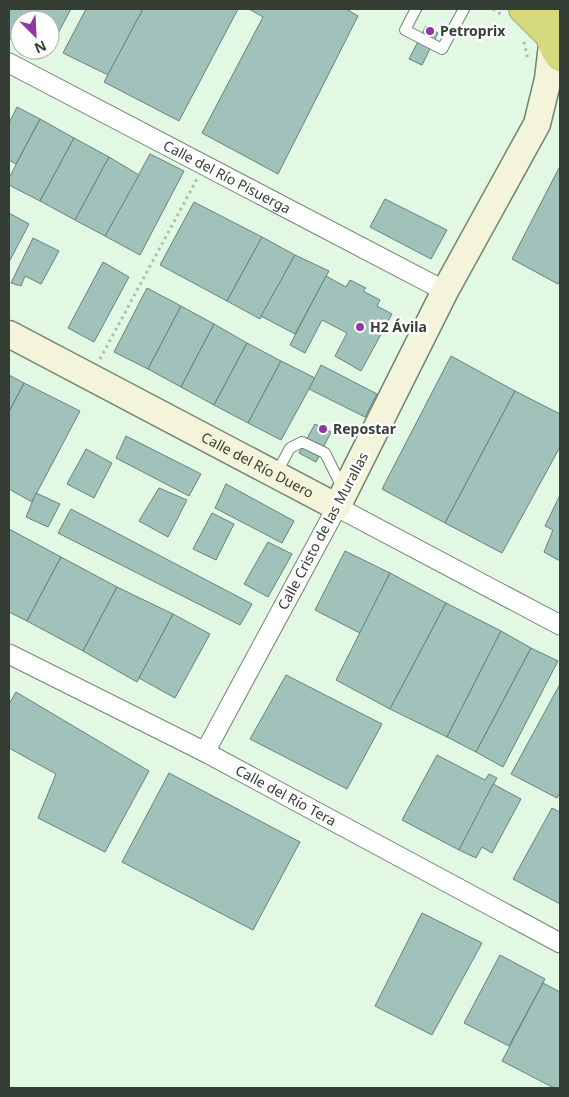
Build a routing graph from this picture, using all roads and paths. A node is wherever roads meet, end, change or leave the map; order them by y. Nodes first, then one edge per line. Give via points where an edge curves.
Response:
1 (416, 9) edge
2 (464, 9) edge
3 (522, 9) edge
4 (555, 9) edge
5 (554, 46) edge
6 (9, 63) edge
7 (560, 100) edge
8 (537, 124) junction
9 (204, 166) junction
10 (445, 291) junction
11 (9, 334) edge
12 (90, 377) junction
13 (276, 474) junction
14 (341, 500) junction
15 (560, 625) edge
16 (9, 654) edge
17 (205, 752) junction
18 (560, 943) edge

1 - 2 lane via 405,30 442,50
3 - 5 highway
4 - 5 highway via 550,23
5 - 8 street, Calle Cristo de las Murallas
6 - 9 street, Calle del Río Pisuerga
7 - 8 street, Calle Cristo de las Murallas
8 - 10 street, Calle Cristo de las Murallas
9 - 10 street, Calle del Río Pisuerga
9 - 12 path
10 - 14 street, Calle Cristo de las Murallas
11 - 12 street, Calle del Río Duero
12 - 13 street, Calle del Río Duero
13 - 14 street, Calle del Río Duero
13 - 14 lane via 290,448 302,442 325,453
14 - 15 street, Calle del Río Duero
14 - 17 street, Calle Cristo de las Murallas
16 - 17 street, Calle del Río Tera
17 - 18 street, Calle del Río Tera

